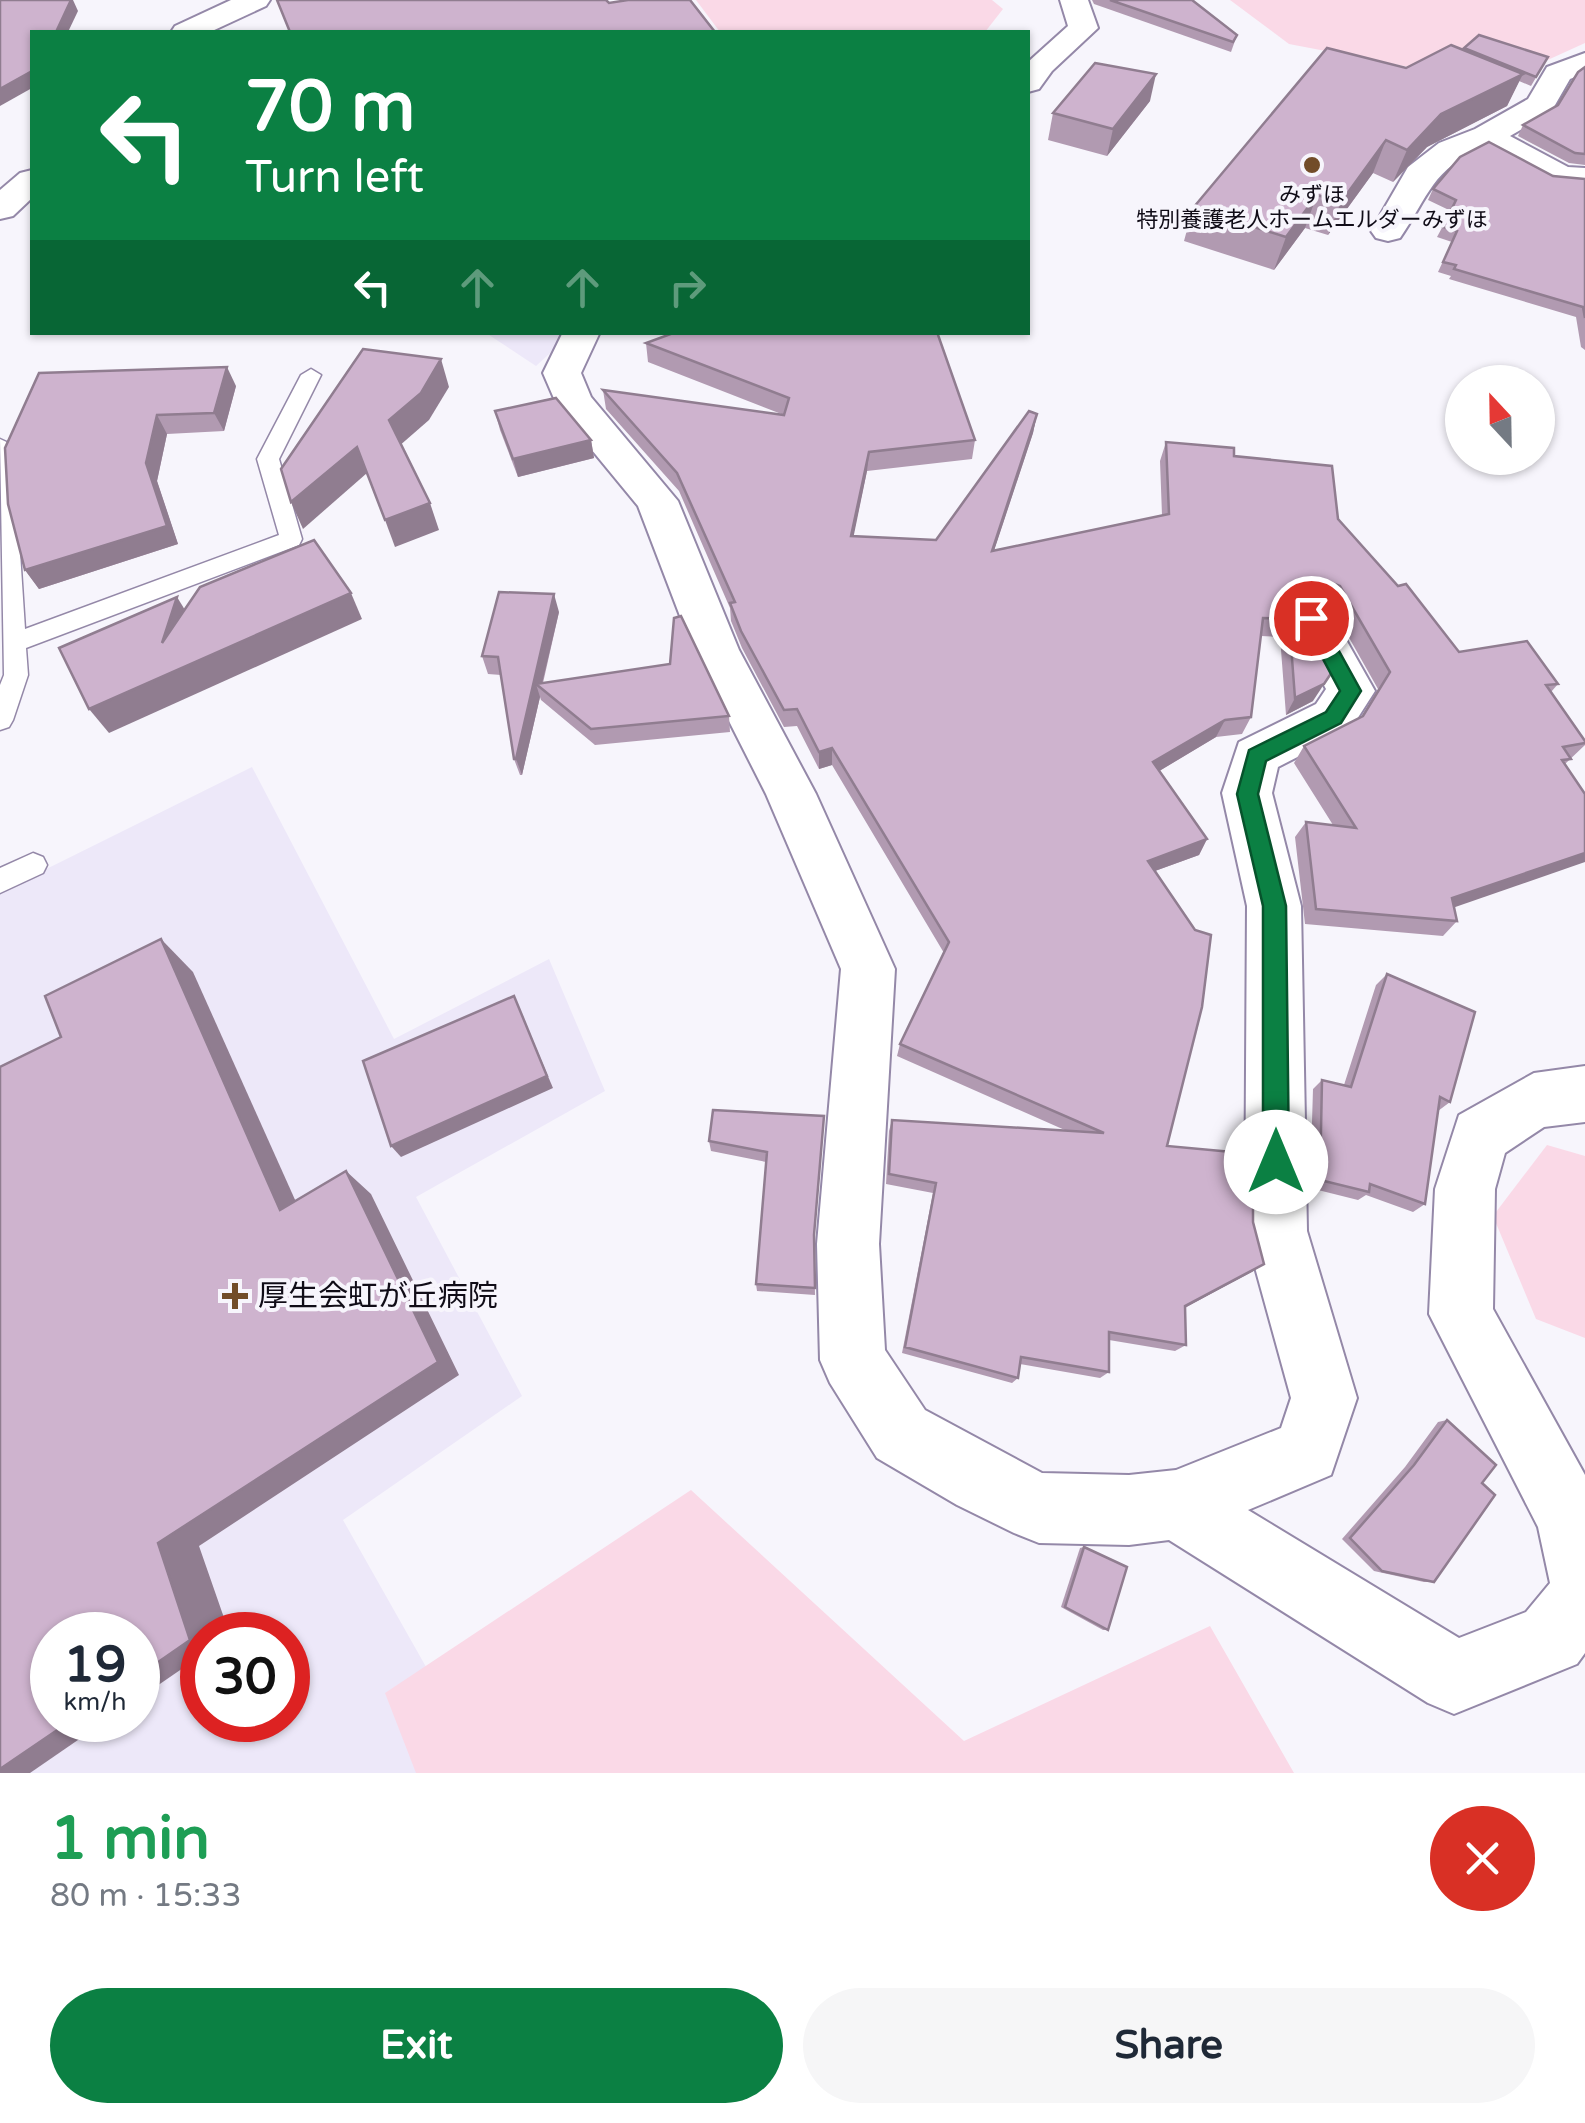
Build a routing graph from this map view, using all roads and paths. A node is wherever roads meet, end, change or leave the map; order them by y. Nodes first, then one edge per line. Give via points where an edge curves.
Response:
1 (198, 0) edge
2 (255, 0) edge
3 (1074, 0) edge
4 (183, 30) edge
5 (187, 30) edge
6 (1585, 62) edge
7 (1030, 80) edge
8 (1507, 91) edge
9 (1540, 105) junction
10 (1486, 136) junction
11 (1585, 178) edge
12 (30, 182) edge
13 (0, 208) edge
14 (1388, 231) dead end
15 (581, 335) edge
16 (311, 375) dead end
17 (2, 445) edge
18 (1311, 618) dead end
19 (14, 643) junction
20 (0, 720) edge
21 (33, 866) dead end
22 (0, 881) edge
23 (1585, 1094) edge
24 (1176, 1506) junction
25 (1585, 1582) edge
26 (1585, 1596) edge

1 - 4 street
2 - 5 street
3 - 7 street via 1083,28
6 - 9 street via 1558,74
8 - 9 street
9 - 10 street
10 - 11 street via 1560,176
10 - 14 street via 1450,150 1420,174
12 - 13 street
15 - 24 street via 562,373 572,401 657,501 716,650 792,794 868,969 848,1244 853,1360 901,1434 1039,1508
16 - 19 lane via 268,460 291,539
17 - 19 lane
18 - 24 street via 1351,691 1334,718 1256,756 1248,794 1274,906 1276,1231 1324,1398 1307,1452
19 - 20 lane via 16,675
21 - 22 lane
23 - 25 street via 1534,1101 1480,1135 1465,1189 1462,1314 1571,1519
24 - 26 street via 1454,1678 1551,1638

